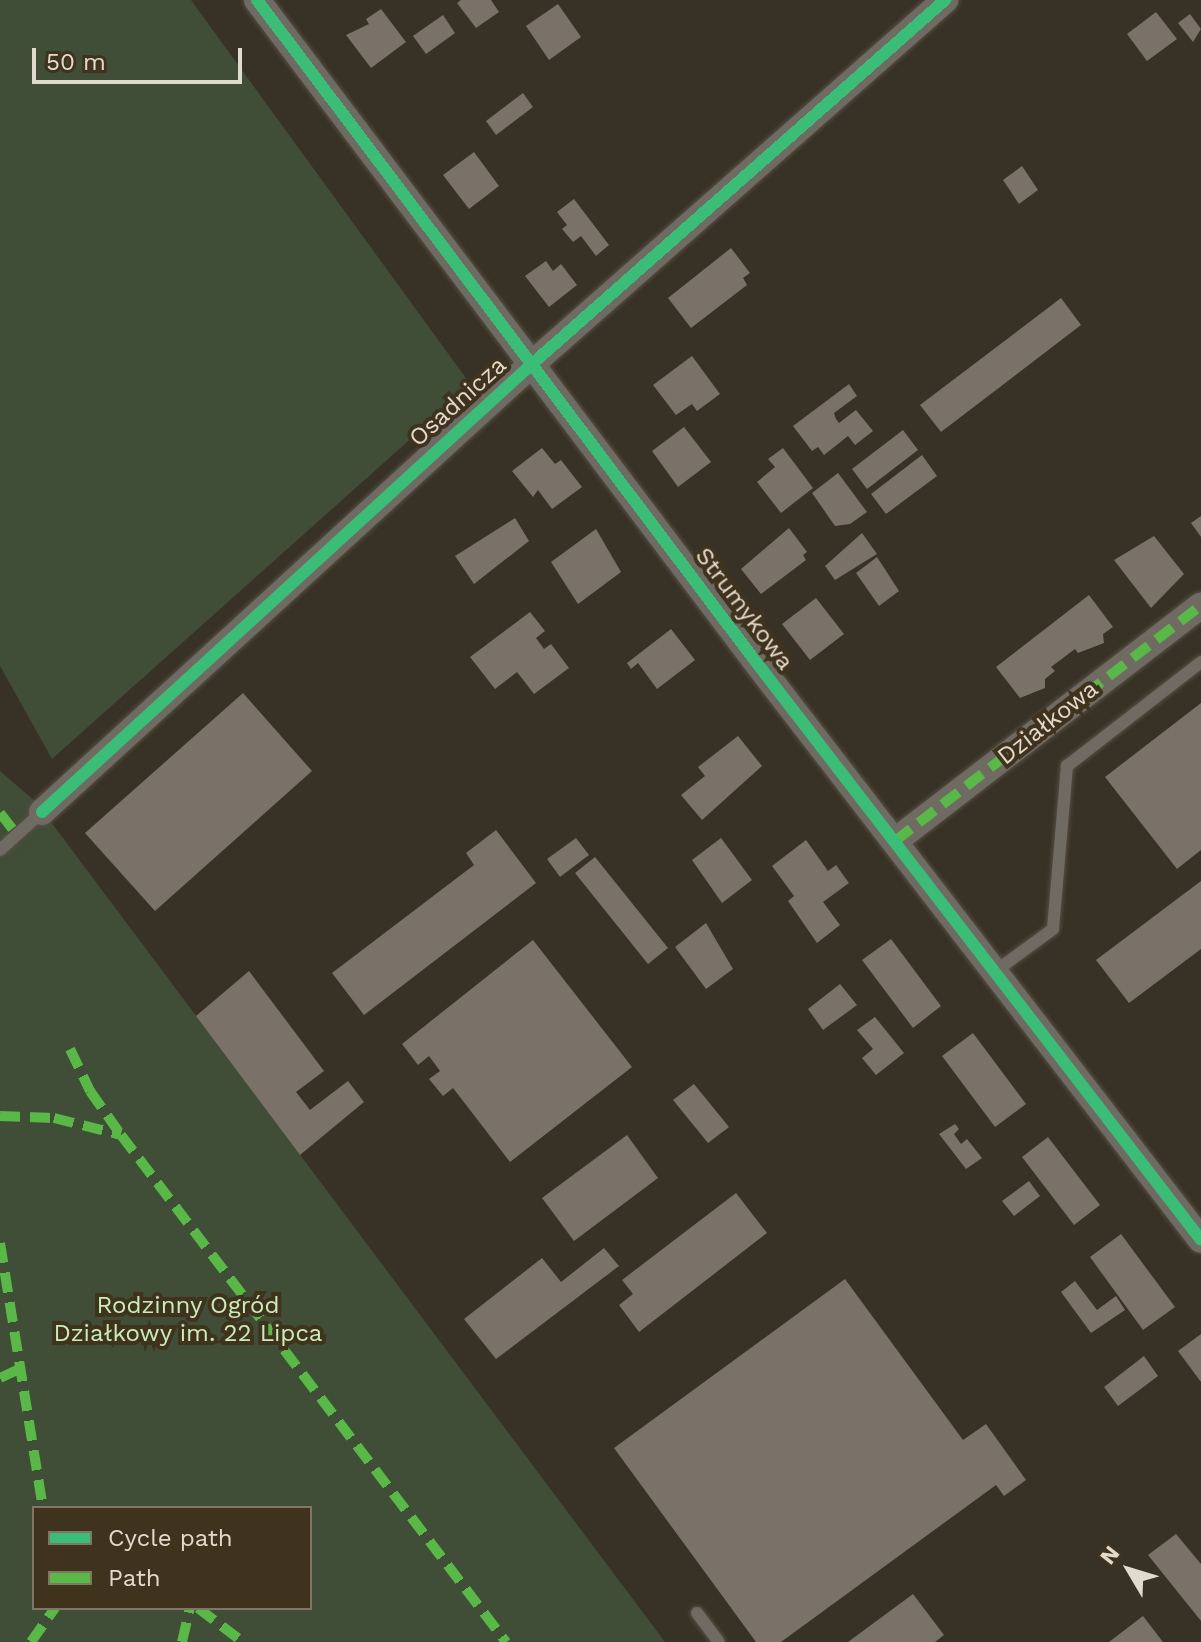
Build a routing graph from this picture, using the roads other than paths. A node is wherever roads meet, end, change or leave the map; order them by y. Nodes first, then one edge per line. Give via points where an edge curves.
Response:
1 (257, 0) edge
2 (945, 0) edge
3 (532, 364) junction
4 (1201, 605) edge
5 (1201, 662) edge
6 (42, 812) joint
7 (895, 841) junction
8 (0, 850) edge
9 (997, 970) junction
10 (1201, 1240) edge
11 (697, 1613) dead end
12 (719, 1642) edge

1 - 3 street, Strumykowa
2 - 3 street, Osadnicza
3 - 6 street, Osadnicza
3 - 7 street, Strumykowa
4 - 7 street, Działkowa
5 - 9 lane via 1067,766 1053,929
6 - 8 lane, Osadnicza
7 - 9 street, Strumykowa
9 - 10 street, Strumykowa
11 - 12 lane

